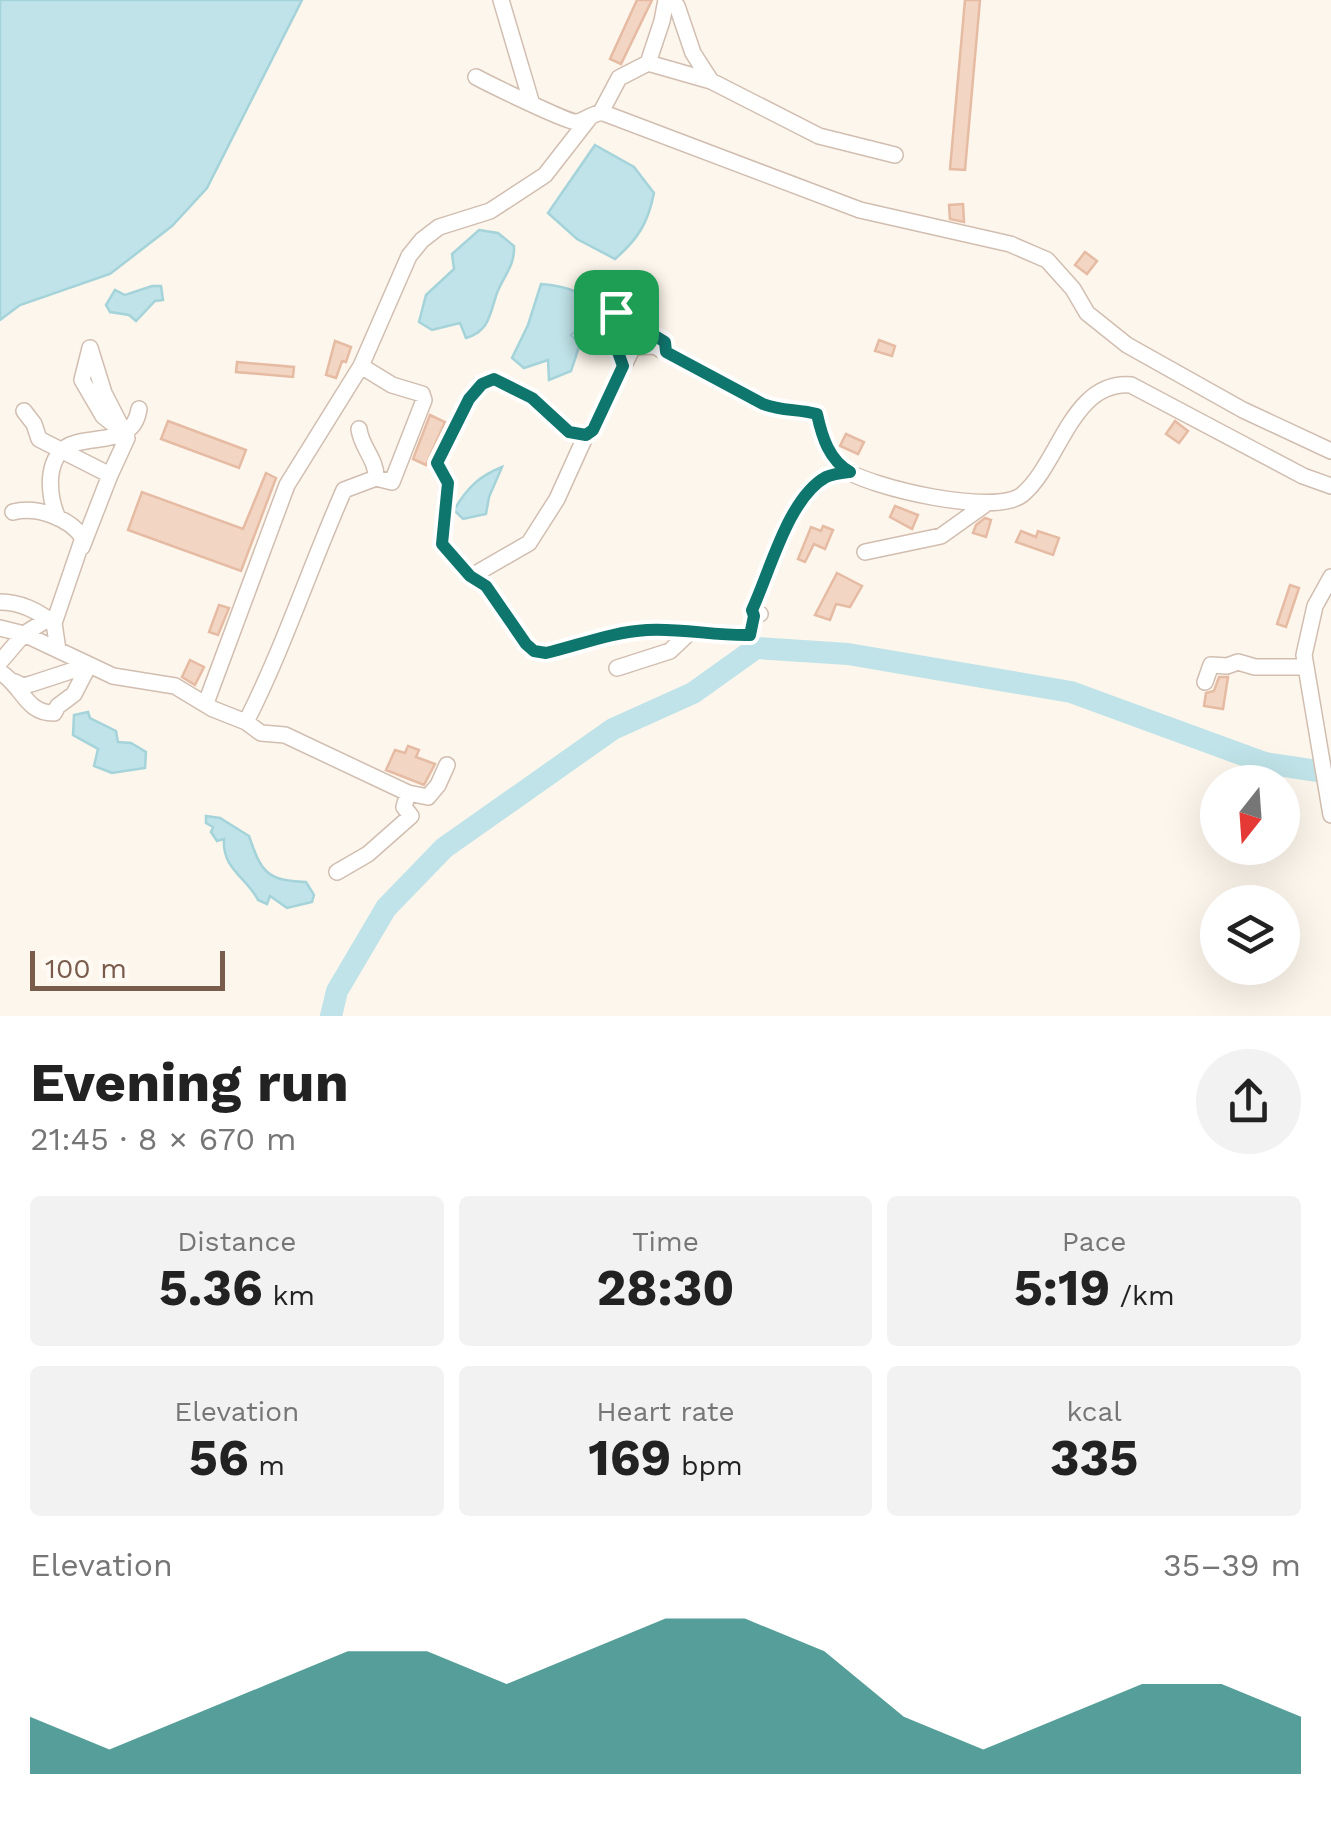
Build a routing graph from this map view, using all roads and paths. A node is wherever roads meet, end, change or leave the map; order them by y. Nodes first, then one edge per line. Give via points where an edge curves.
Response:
1 (501, 0) edge
2 (668, 0) edge
3 (648, 63) junction
4 (476, 78) dead end
5 (712, 80) junction
6 (531, 102) junction
7 (596, 114) junction
8 (895, 155) dead end
9 (615, 321) junction
10 (633, 347) junction
11 (666, 352) junction
12 (361, 366) junction
13 (623, 366) junction
14 (139, 408) dead end
15 (24, 411) dead end
16 (359, 429) dead end
17 (122, 432) junction
18 (586, 435) junction
19 (62, 451) junction
20 (1331, 451) edge
21 (850, 472) junction
22 (110, 475) junction
23 (376, 478) junction
24 (1331, 486) edge
25 (986, 504) junction
26 (14, 512) dead end
27 (58, 518) junction
28 (82, 547) junction
29 (864, 552) dead end
30 (457, 560) junction
31 (485, 567) junction
32 (470, 576) junction
33 (1331, 577) edge
34 (0, 602) edge
35 (51, 621) junction
36 (0, 628) edge
37 (692, 631) junction
38 (24, 634) junction
39 (606, 637) junction
40 (58, 650) junction
41 (0, 662) edge
42 (89, 665) junction
43 (1306, 667) junction
44 (0, 672) edge
45 (15, 682) junction
46 (1205, 682) dead end
47 (206, 703) junction
48 (246, 722) junction
49 (447, 764) dead end
50 (408, 794) junction
51 (1330, 814) edge
52 (337, 872) dead end

1 - 6 street
2 - 3 street
2 - 5 street
3 - 5 street
3 - 7 street via 619,78
4 - 6 street
5 - 8 street via 820,136
6 - 7 street via 577,123
7 - 12 street via 545,175 501,205 422,240
7 - 20 street via 860,210 1032,252 1048,260 1086,313 1127,345
9 - 10 street
9 - 11 street via 616,312 665,342
9 - 13 street
10 - 11 street
10 - 13 street
11 - 21 street via 763,404 817,414 822,438
12 - 23 street via 424,400 392,482
12 - 47 street via 286,485
13 - 18 street
14 - 17 street
15 - 19 street via 39,438
16 - 23 street
17 - 17 street via 103,416 82,380 90,348
17 - 19 street
17 - 22 street via 128,438
18 - 30 street via 569,432 507,384 482,384 437,463 448,483 442,544
18 - 31 street via 539,531
19 - 22 street
19 - 27 street via 49,477
21 - 25 street via 904,490
21 - 37 street via 828,476 791,518 752,610 757,615 750,635
22 - 28 street
23 - 48 street via 344,490
24 - 25 street via 1132,385 1113,384 1099,390 1075,419 1026,492 1012,502
25 - 29 street via 940,536
26 - 27 street
27 - 28 street via 77,529
28 - 35 street
30 - 31 street
30 - 32 street
31 - 32 street
32 - 39 street via 486,586 534,651
33 - 43 street via 1309,623
34 - 35 street
35 - 38 street
35 - 40 street
36 - 38 street
37 - 39 street
37 - 39 street via 670,651 615,662
38 - 40 street
38 - 41 street
40 - 42 street
42 - 45 street via 23,686
42 - 45 street via 54,713 34,710
42 - 47 street via 176,686
43 - 46 street via 1211,665
43 - 51 street
44 - 45 street
47 - 48 street
48 - 50 street
49 - 50 street via 428,797
50 - 52 street via 404,807 410,816

